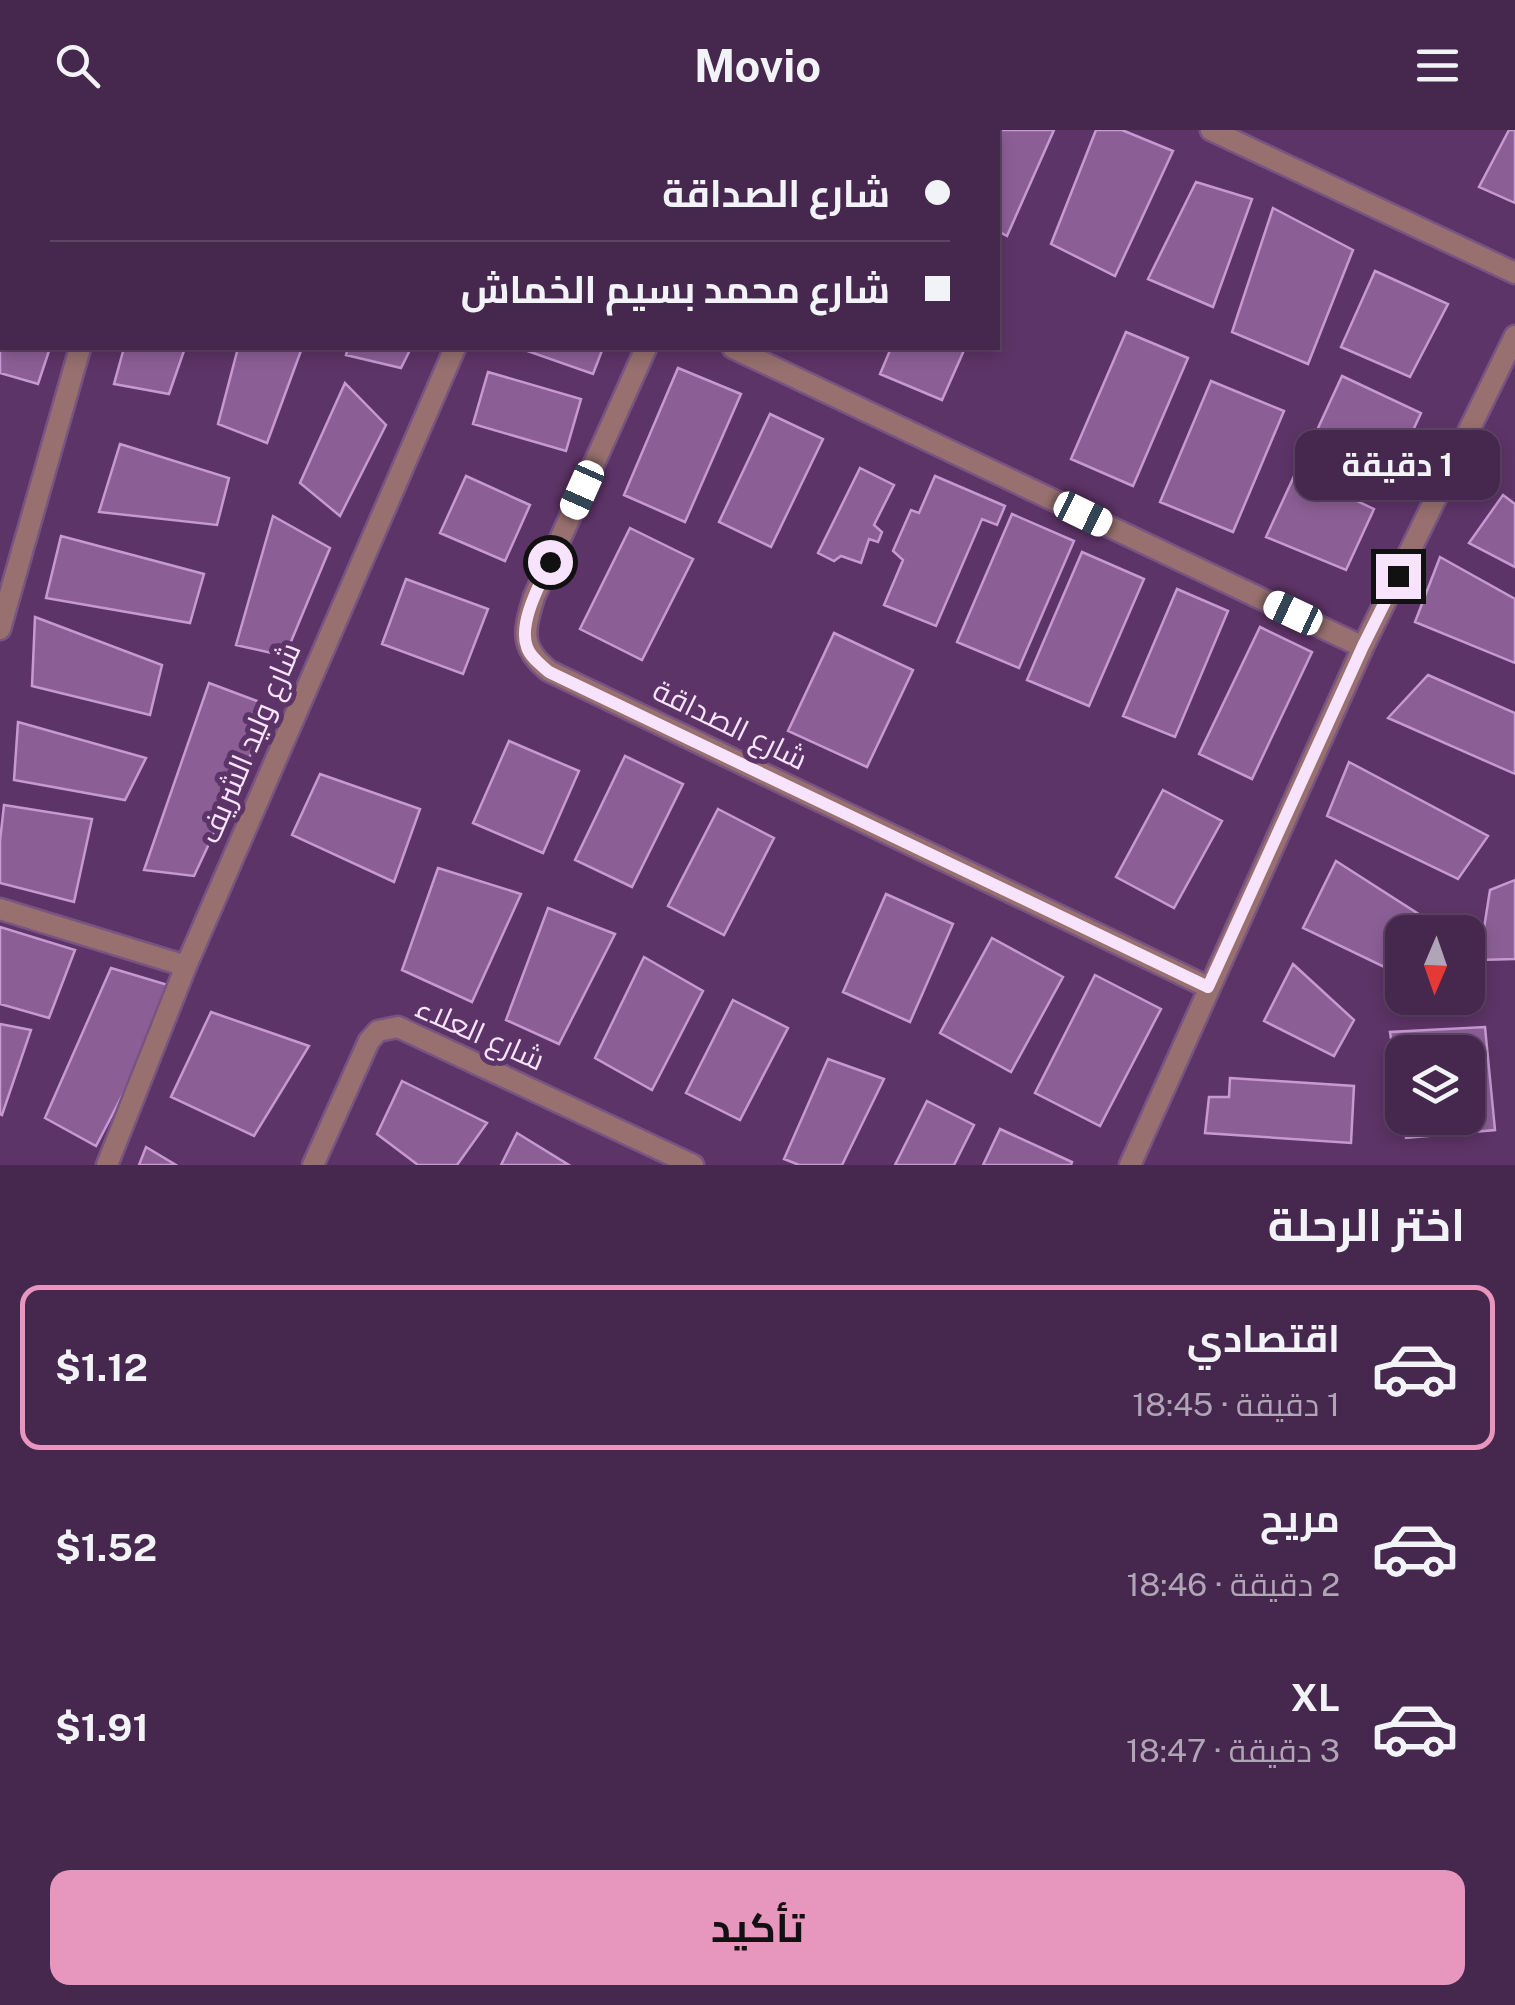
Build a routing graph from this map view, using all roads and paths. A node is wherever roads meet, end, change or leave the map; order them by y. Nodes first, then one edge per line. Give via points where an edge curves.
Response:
1 (1211, 130) edge
2 (1515, 273) edge
3 (1515, 336) edge
4 (79, 350) edge
5 (454, 350) edge
6 (645, 350) edge
7 (736, 350) edge
8 (8, 568) edge
9 (0, 629) edge
10 (1363, 646) junction
11 (0, 909) edge
12 (186, 966) junction
13 (1208, 987) junction
14 (107, 1165) edge
15 (313, 1165) edge
16 (693, 1165) edge
17 (1130, 1165) edge

1 - 2 street
3 - 10 street
4 - 8 street
5 - 12 street, شارع وليد الشريف
6 - 13 street, شارع الصداقة via 534,597 525,628 527,649 538,663
7 - 10 street
8 - 9 street
10 - 13 street
11 - 12 street
12 - 14 street, شارع وليد الشريف
13 - 17 street
15 - 16 street, شارع العلاء via 369,1040 398,1028

